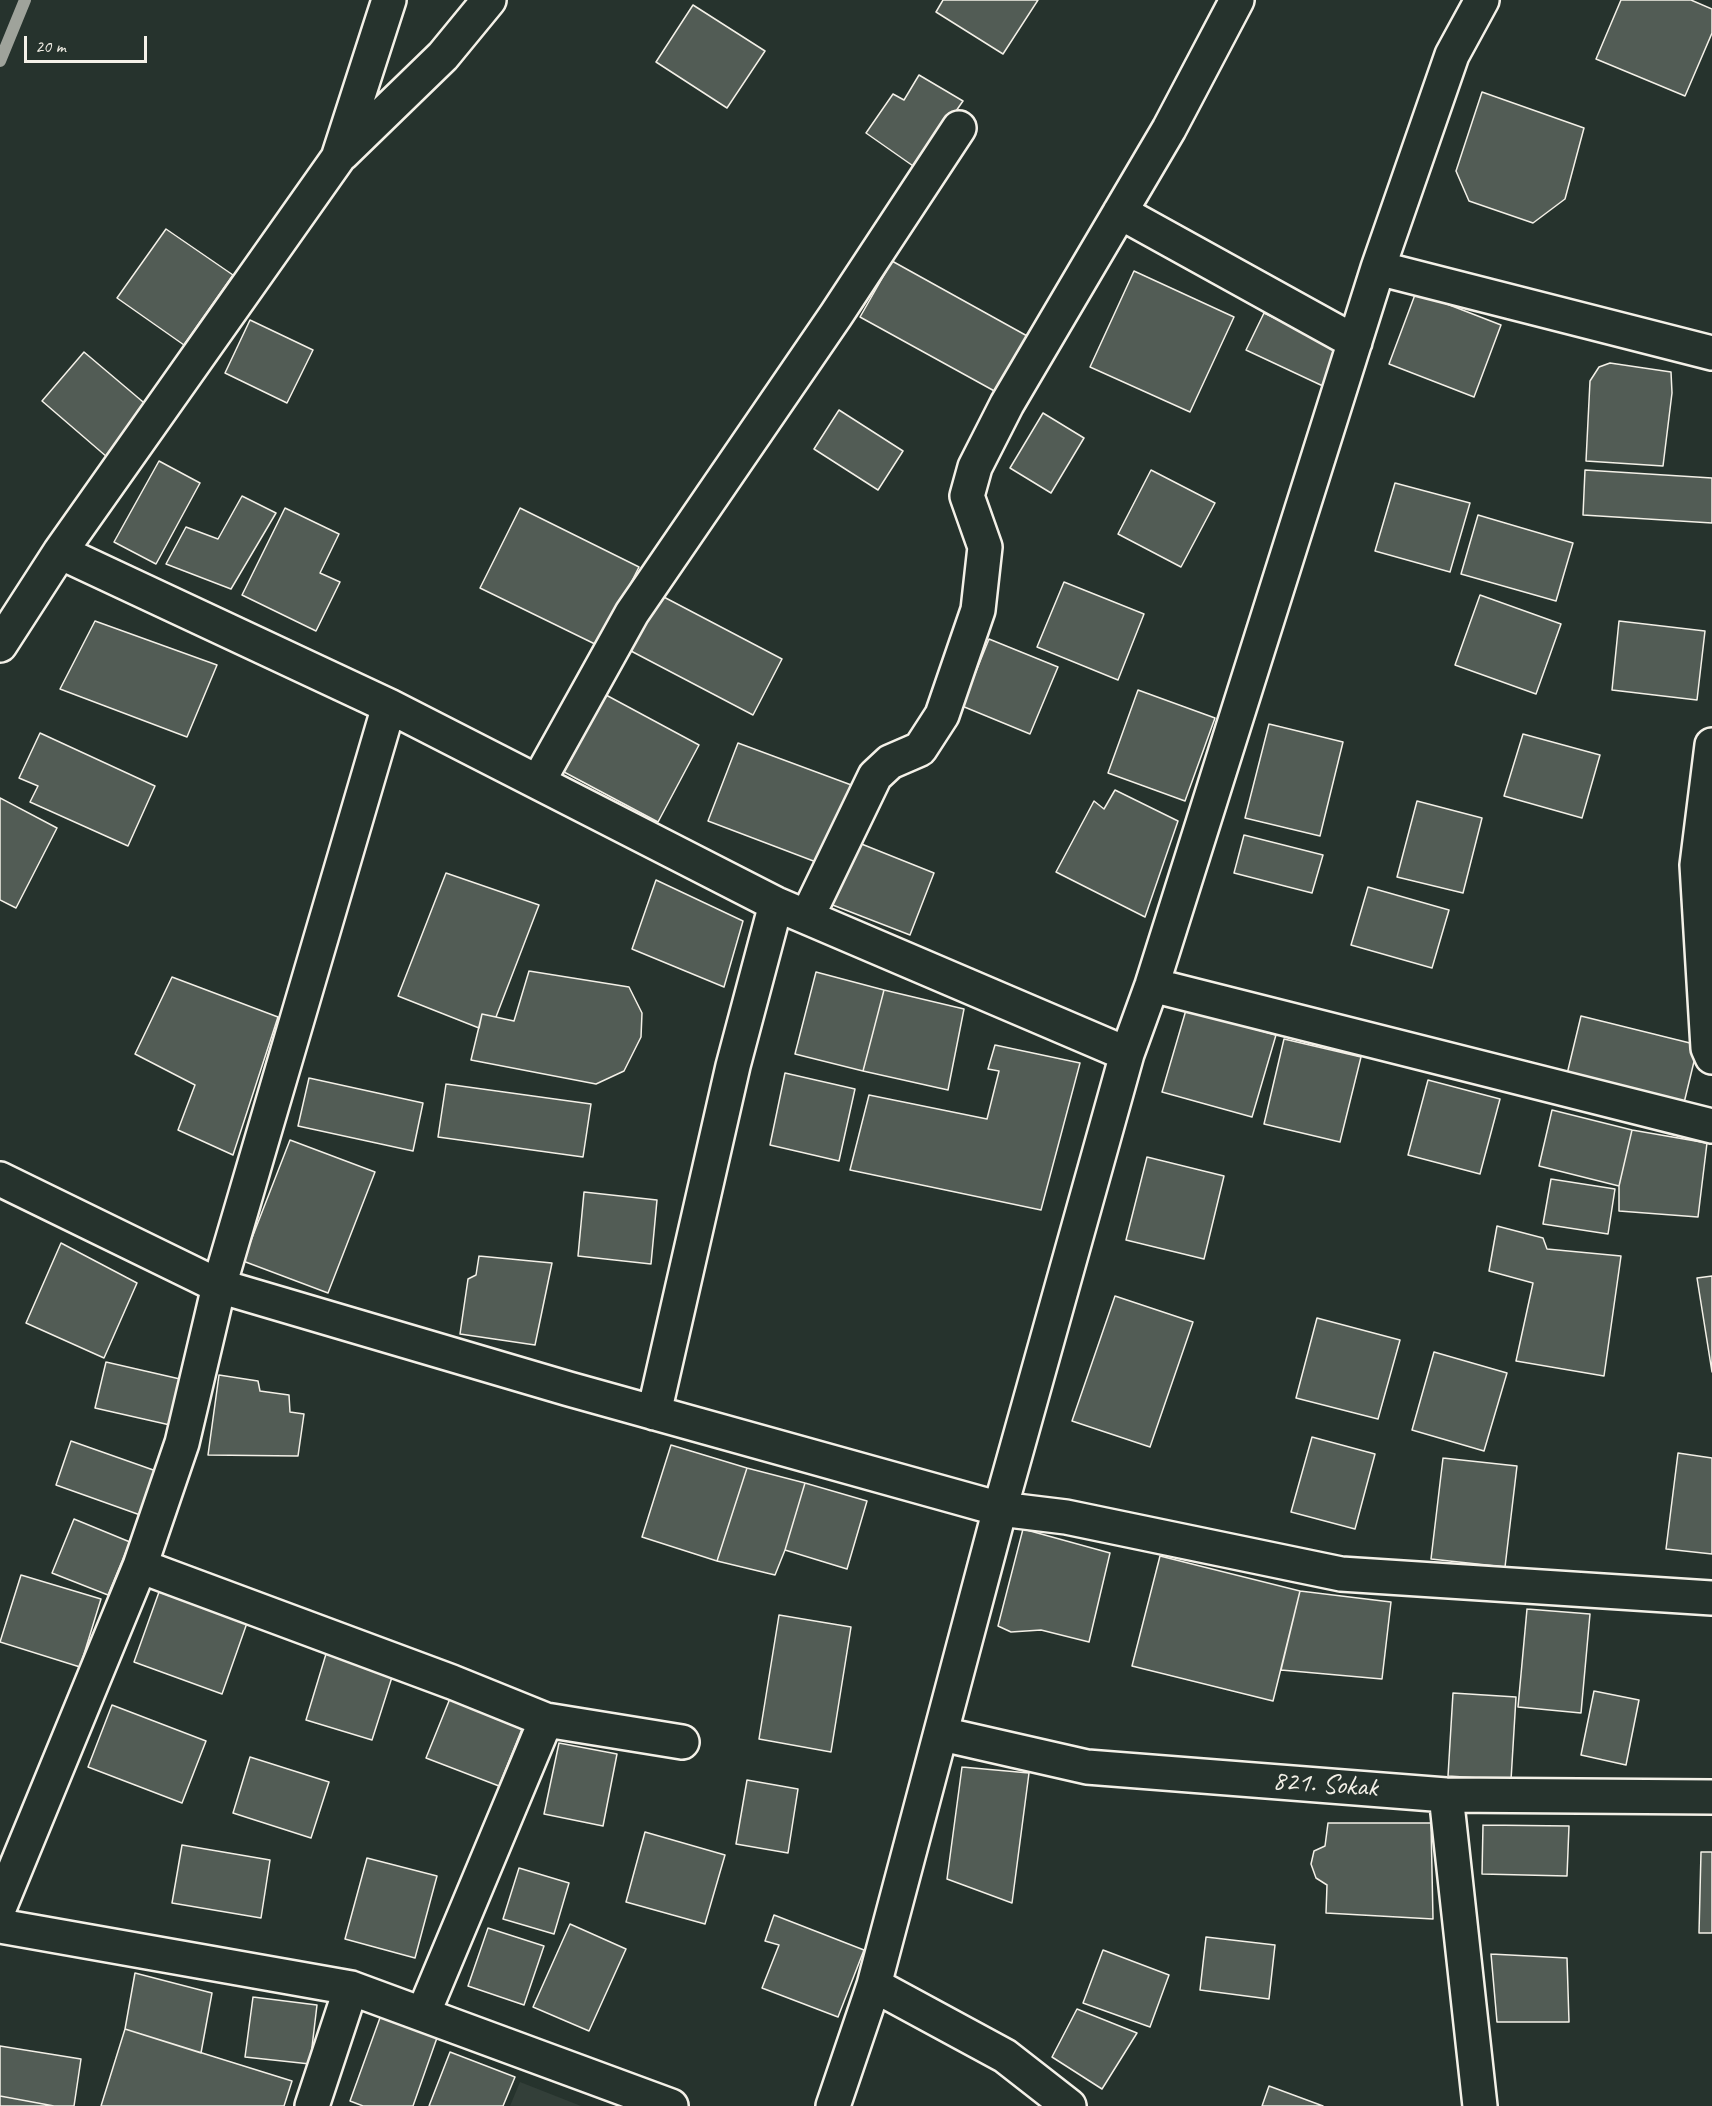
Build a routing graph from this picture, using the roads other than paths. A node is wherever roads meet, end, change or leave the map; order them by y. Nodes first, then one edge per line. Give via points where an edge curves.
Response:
1 (389, 0) edge
2 (489, 0) edge
3 (1237, 0) edge
4 (1482, 0) edge
5 (959, 128) dead end
6 (338, 158) junction
7 (1120, 212) junction
8 (1378, 268) junction
9 (1355, 342) junction
10 (1712, 353) edge
11 (60, 552) junction
12 (0, 645) edge
13 (389, 706) junction
14 (1712, 745) edge
15 (538, 782) junction
16 (776, 904) junction
17 (807, 916) junction
18 (1152, 985) junction
19 (1127, 1054) junction
20 (1712, 1057) edge
21 (1712, 1126) edge
22 (0, 1179) edge
23 (219, 1286) junction
24 (654, 1413) junction
25 (1000, 1509) junction
26 (140, 1566) junction
27 (1712, 1598) edge
28 (546, 1720) junction
29 (942, 1734) junction
30 (682, 1742) dead end
31 (1446, 1795) junction
32 (1712, 1797) edge
33 (0, 1906) edge
34 (0, 1926) edge
35 (874, 1985) junction
36 (351, 1988) junction
37 (423, 2014) junction
38 (312, 2106) edge
39 (671, 2106) edge
40 (833, 2106) edge
41 (1069, 2106) edge
42 (1480, 2106) edge

1 - 6 street
2 - 6 street via 443,56
3 - 7 street
4 - 8 street via 1452,55
5 - 15 street via 632,613
6 - 11 street
7 - 9 street
7 - 17 street via 1007,404 975,467 967,496 985,547 978,610 942,715 920,749 890,762 875,776
8 - 9 street
8 - 10 street
9 - 18 street
11 - 12 street
11 - 13 street
13 - 15 street
13 - 23 street
14 - 20 street via 1697,865 1708,1047
15 - 16 street
16 - 17 street
16 - 24 street via 733,1066
17 - 19 street
18 - 19 street
18 - 21 street
19 - 25 street
22 - 23 street
23 - 24 street
23 - 26 street via 182,1443
24 - 25 street
25 - 27 street via 1066,1517 1341,1574
25 - 29 street
26 - 28 street
26 - 33 street
28 - 30 street
28 - 37 street
29 - 31 street, 821. Sokak via 1087,1767
29 - 35 street
31 - 32 street, 821. Sokak
31 - 42 street
34 - 36 street
35 - 40 street
35 - 41 street via 1005,2056
36 - 37 street
36 - 38 street
37 - 39 street

